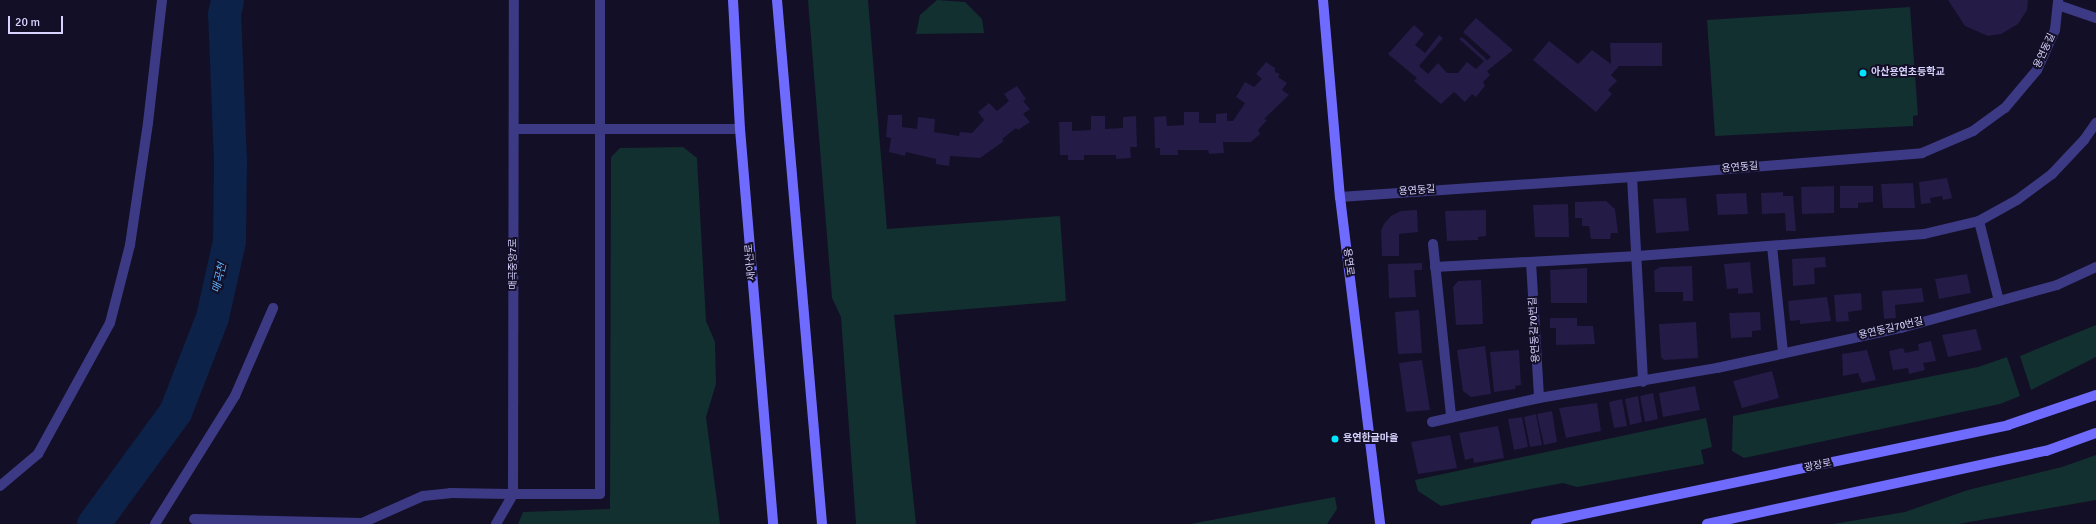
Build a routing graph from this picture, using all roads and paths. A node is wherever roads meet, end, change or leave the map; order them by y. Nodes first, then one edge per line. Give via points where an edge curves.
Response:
1 (162, 0) edge
2 (514, 0) edge
3 (600, 0) edge
4 (733, 0) edge
5 (777, 0) edge
6 (1323, 0) edge
7 (2058, 2) edge
8 (2096, 18) edge
9 (2096, 123) edge
10 (600, 128) junction
11 (514, 129) junction
12 (740, 129) junction
13 (1632, 177) junction
14 (1340, 197) junction
15 (1979, 221) junction
16 (1433, 244) dead end
17 (1772, 246) junction
18 (1638, 256) junction
19 (1531, 262) junction
20 (1435, 267) junction
21 (2096, 267) edge
22 (1999, 301) junction
23 (273, 308) dead end
24 (1783, 353) junction
25 (1643, 382) junction
26 (2096, 396) edge
27 (1539, 398) junction
28 (1451, 416) junction
29 (1432, 422) dead end
30 (2096, 434) edge
31 (0, 486) edge
32 (513, 494) junction
33 (194, 519) dead end
34 (156, 524) edge
35 (496, 524) edge
36 (773, 524) edge
37 (822, 524) edge
38 (1380, 524) edge
39 (1536, 524) edge
40 (1707, 524) edge

1 - 31 street via 130,246 110,323 38,454
2 - 11 street, 매곡중앙7로
3 - 10 street
4 - 12 main road, 새아산로
5 - 37 main road
6 - 14 main road, 용연로
7 - 8 street
7 - 13 street, 용연동길 via 2056,30 2037,70 2005,108 1972,131 1922,153
9 - 15 street via 2084,140 2052,174 2017,200
10 - 11 street
10 - 12 street
10 - 32 street via 600,494
11 - 32 street, 매곡중앙7로
12 - 36 main road, 새아산로
13 - 14 street, 용연동길
13 - 18 street
14 - 38 main road, 용연로
15 - 17 street via 1924,234
15 - 22 street
16 - 20 street
17 - 18 street
17 - 24 street
18 - 19 street
18 - 25 street
19 - 20 street
19 - 27 street, 용연동길70번길
20 - 28 street
21 - 22 street, 용연동길70번길 via 2057,285
22 - 24 street, 용연동길70번길 via 1901,328
23 - 34 street via 235,396
24 - 25 street, 용연동길70번길
25 - 27 street, 용연동길70번길
26 - 39 main road, 광장로 via 2008,425
27 - 28 street, 용연동길70번길
28 - 29 street, 용연동길70번길
30 - 40 main road via 2046,451
32 - 33 street via 450,493 423,496 362,523
32 - 35 street, 매곡중앙7로

